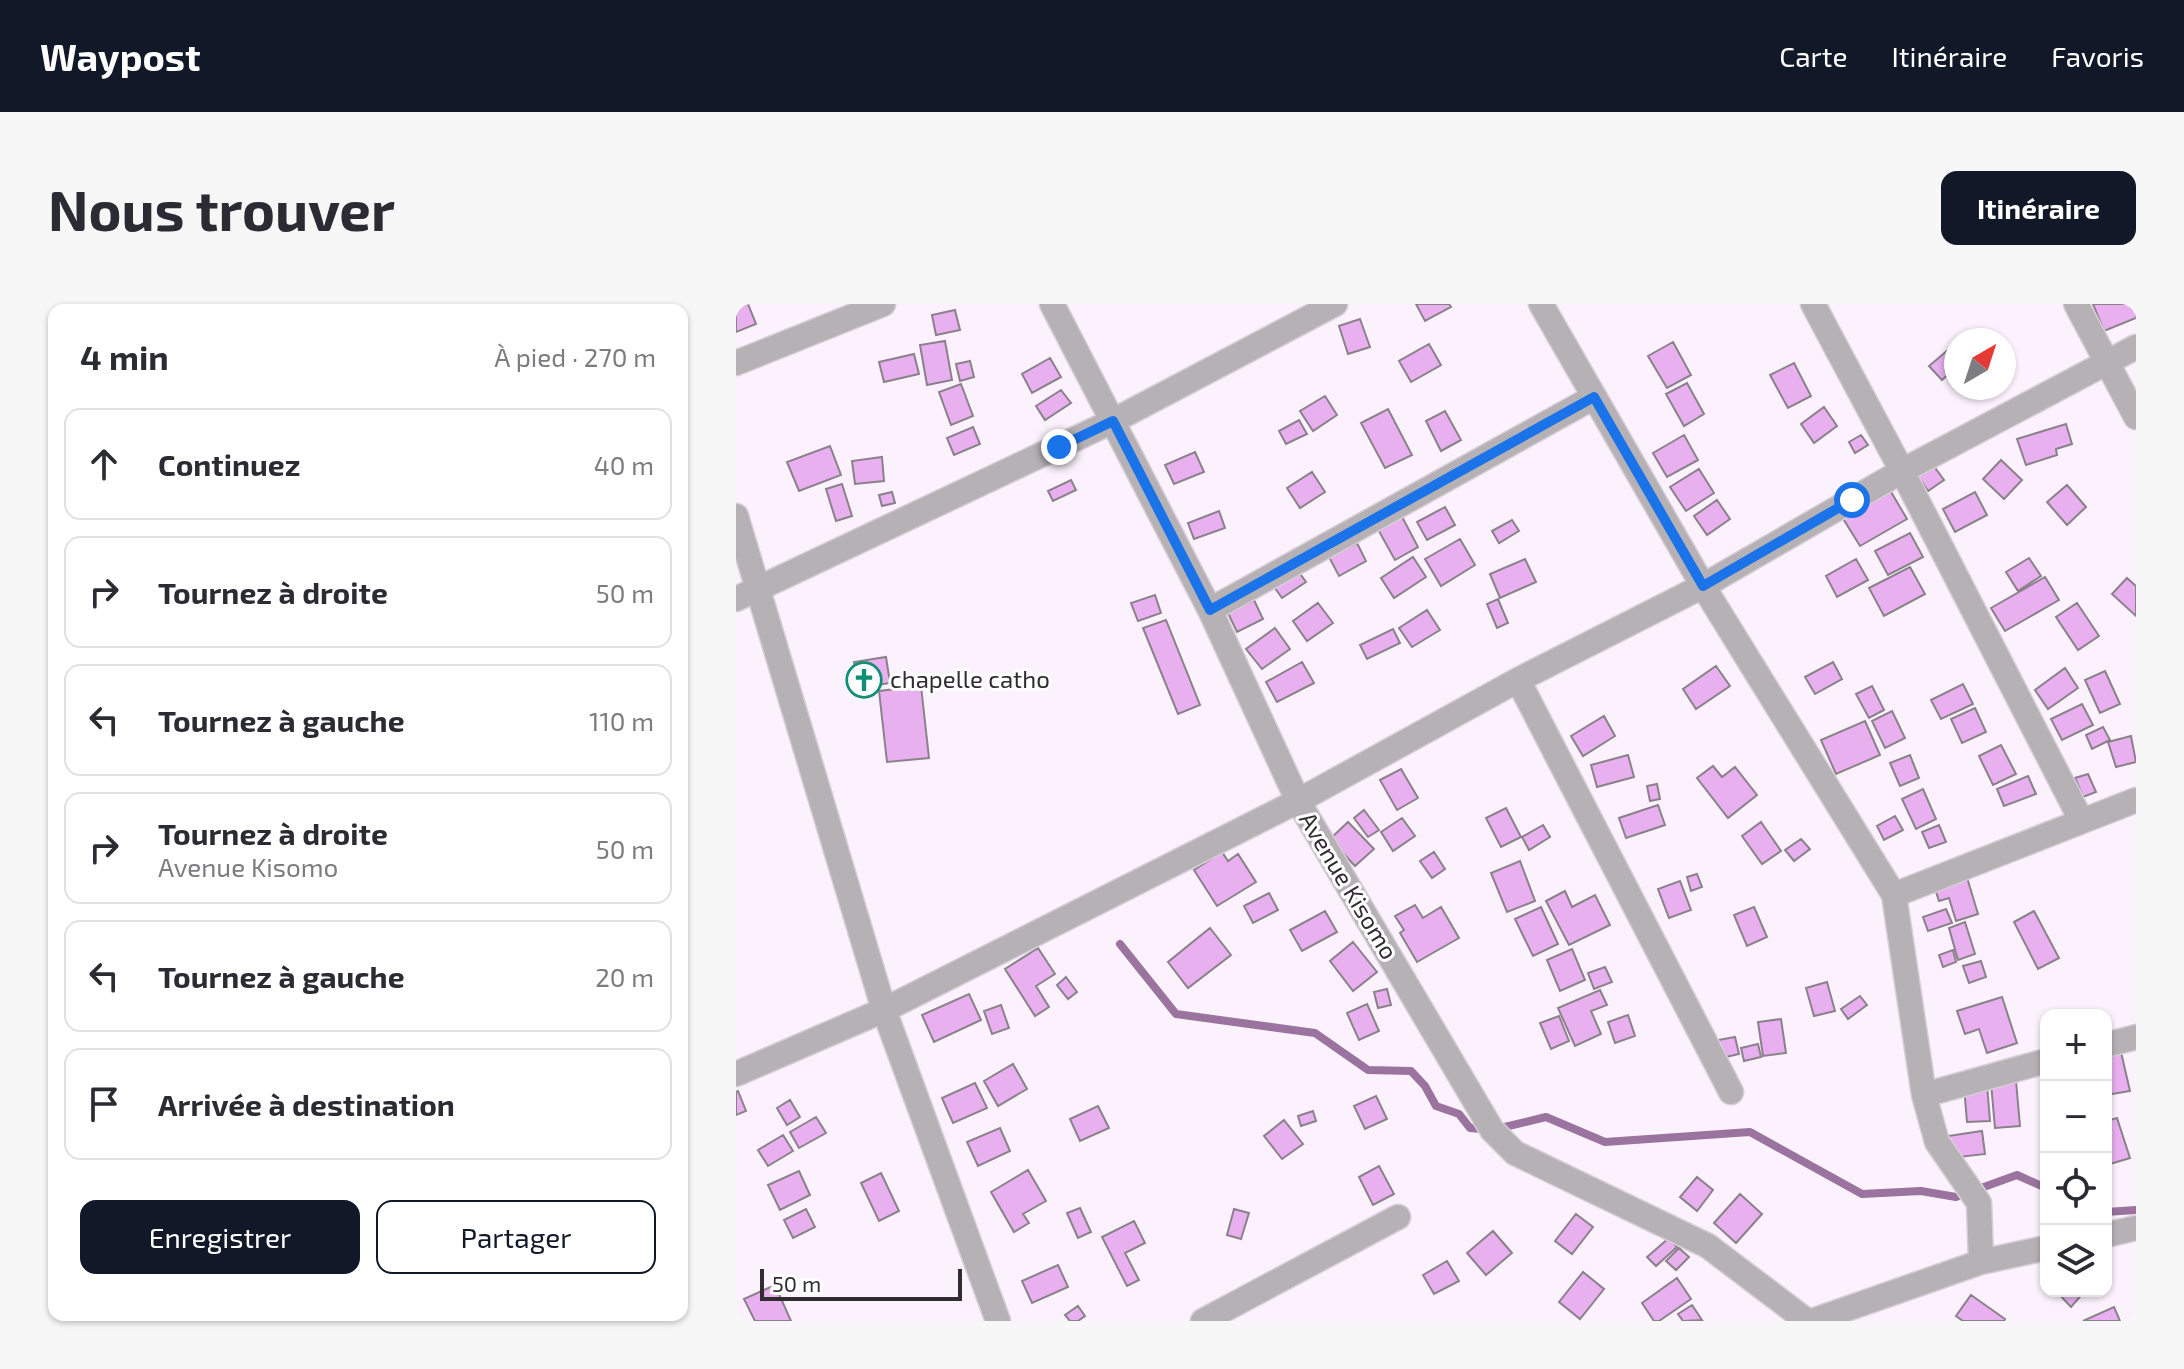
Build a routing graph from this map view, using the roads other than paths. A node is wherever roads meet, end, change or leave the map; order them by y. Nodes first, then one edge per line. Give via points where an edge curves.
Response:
1 (883, 304) edge
2 (1052, 304) edge
3 (1335, 304) edge
4 (1541, 304) edge
5 (1813, 304) edge
6 (2076, 304) edge
7 (2136, 347) edge
8 (736, 363) edge
9 (2105, 363) junction
10 (1594, 397) junction
11 (2136, 417) edge
12 (1113, 421) junction
13 (1902, 471) junction
14 (736, 516) edge
15 (1703, 586) junction
16 (747, 594) edge
17 (1210, 610) junction
18 (1518, 680) junction
19 (2136, 800) edge
20 (1298, 801) junction
21 (2081, 820) junction
22 (1894, 895) junction
23 (884, 1010) junction
24 (2136, 1037) edge
25 (2112, 1043) edge
26 (2040, 1063) edge
27 (736, 1074) edge
28 (1731, 1092) dead end
29 (1924, 1095) junction
30 (1398, 1217) dead end
31 (2136, 1228) edge
32 (2112, 1234) edge
33 (2040, 1249) edge
34 (1981, 1262) junction
35 (998, 1321) edge
36 (1203, 1321) edge
37 (1810, 1321) edge

1 - 8 street
2 - 12 street, Avenue Kisomo
3 - 12 street
4 - 10 street
5 - 13 street
6 - 9 street
7 - 9 street
9 - 11 street
9 - 13 street
10 - 15 street
10 - 17 street
12 - 16 street
12 - 17 street, Avenue Kisomo
13 - 15 street
13 - 21 street
14 - 16 street
15 - 18 street
15 - 22 street
16 - 23 street
17 - 20 street, Avenue Kisomo
18 - 20 street
18 - 28 street
19 - 21 street
20 - 23 street
20 - 37 street, Avenue Kisomo via 1492,1130 1515,1153 1708,1246
21 - 22 street
22 - 29 street
23 - 27 street
23 - 35 street
24 - 25 street
26 - 29 street
29 - 34 street via 1937,1142 1979,1203
30 - 36 street
31 - 32 street
33 - 34 street
34 - 37 street

